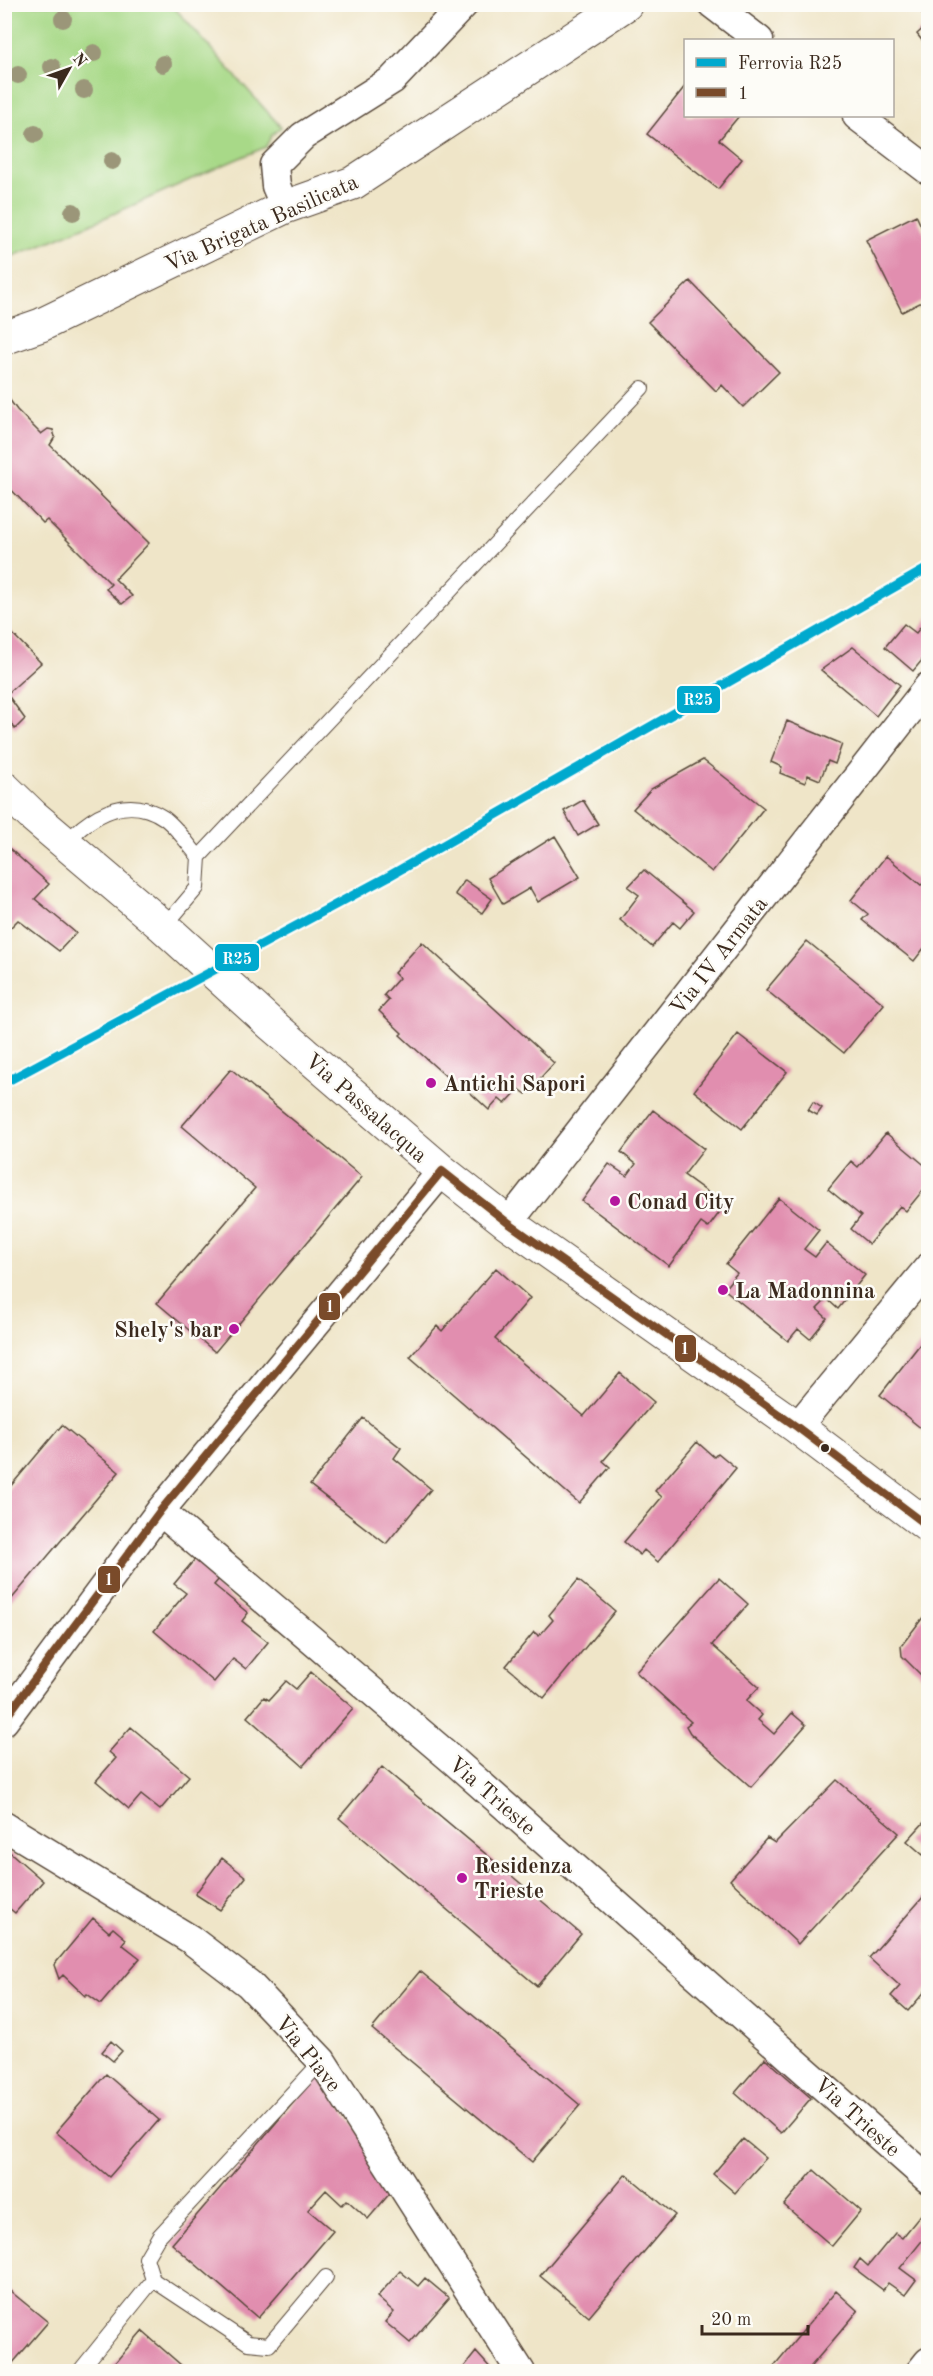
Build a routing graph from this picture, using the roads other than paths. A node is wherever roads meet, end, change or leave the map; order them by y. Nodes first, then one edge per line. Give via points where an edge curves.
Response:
1 (464, 4) edge
2 (626, 4) edge
3 (712, 4) edge
4 (758, 39) edge
5 (858, 117) edge
6 (928, 170) edge
7 (285, 207) junction
8 (4, 338) edge
9 (642, 387) dead end
10 (926, 693) edge
11 (4, 786) edge
12 (69, 839) junction
13 (199, 857) junction
14 (168, 923) junction
15 (442, 1171) junction
16 (508, 1223) junction
17 (928, 1268) edge
18 (797, 1427) junction
19 (160, 1511) junction
20 (928, 1526) edge
21 (4, 1721) edge
22 (4, 1826) edge
23 (321, 2061) junction
24 (928, 2180) edge
25 (326, 2277) dead end
26 (153, 2280) junction
27 (928, 2362) edge
28 (79, 2372) edge
29 (521, 2372) edge
30 (921, 2372) edge

1 - 7 street via 392,80 303,136 274,165 276,186
2 - 7 street, Via Brigata Basilicata via 353,183
3 - 4 street
5 - 6 street
7 - 8 street, Via Brigata Basilicata via 41,325
9 - 13 lane
10 - 16 street, Via IV Armata
11 - 12 street, Via Passalacqua
12 - 13 lane via 98,814 129,806 165,819
12 - 14 street, Via Passalacqua
13 - 14 lane via 197,888
14 - 15 street, Via Passalacqua via 273,1025
15 - 16 street, Via Passalacqua
15 - 19 street
16 - 18 street, Via Passalacqua
17 - 18 street
18 - 20 street, Via Passalacqua
19 - 21 street
19 - 24 street, Via Trieste via 454,1761
22 - 23 street, Via Piave via 190,1939 249,1984
23 - 26 lane via 159,2236 146,2258
23 - 29 street, Via Piave
25 - 26 lane via 269,2344 248,2343
26 - 28 lane
27 - 30 street

